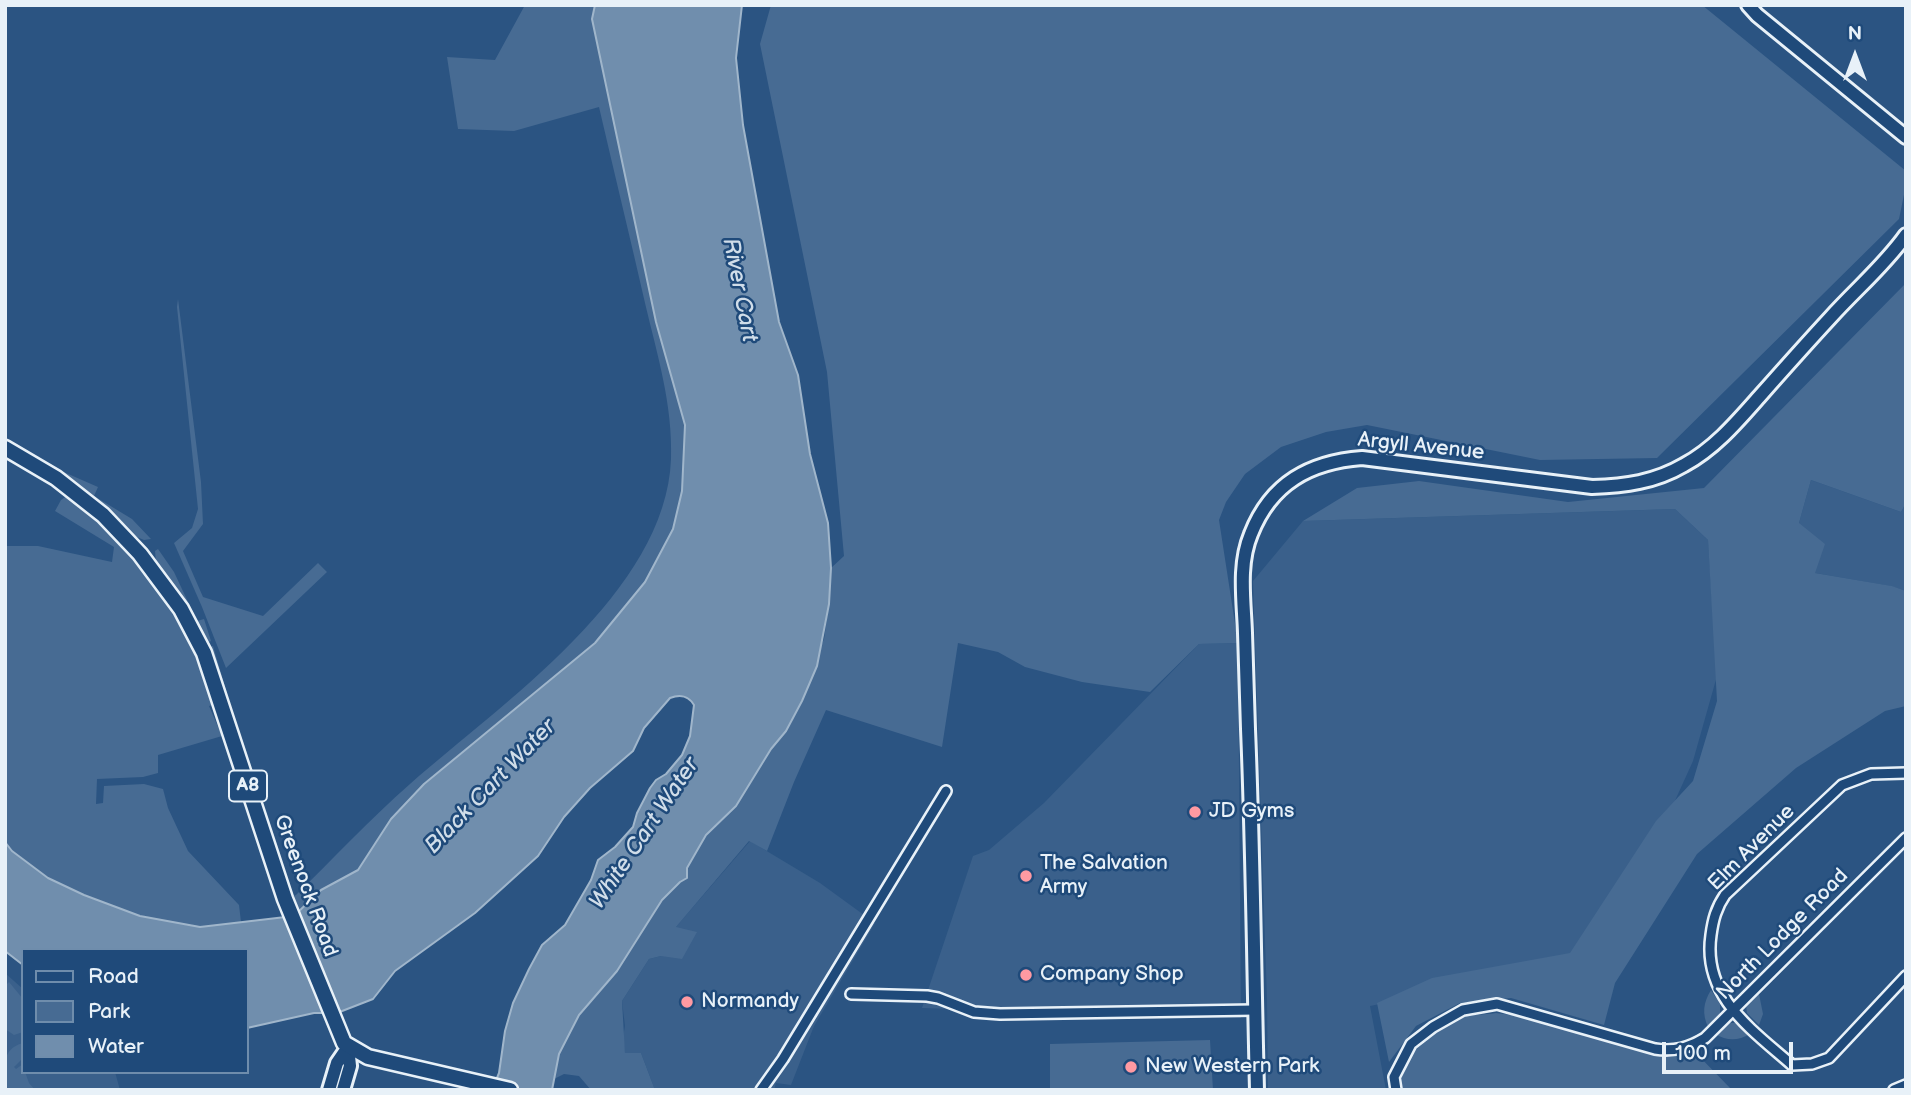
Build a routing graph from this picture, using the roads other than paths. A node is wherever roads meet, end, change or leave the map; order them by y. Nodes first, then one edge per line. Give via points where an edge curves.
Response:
1 (1748, 5) edge
2 (1906, 136) edge
3 (1906, 235) edge
4 (5, 448) edge
5 (1906, 773) edge
6 (946, 791) dead end
7 (1906, 838) edge
8 (1906, 976) edge
9 (850, 994) dead end
10 (1732, 1009) junction
11 (1255, 1010) junction
12 (348, 1047) junction
13 (1906, 1085) edge
14 (329, 1090) edge
15 (343, 1090) edge
16 (510, 1090) edge
17 (761, 1090) edge
18 (1257, 1090) edge
19 (1396, 1090) edge
20 (1894, 1090) edge

1 - 2 street
3 - 11 street, Argyll Avenue via 1735,424 1702,454 1652,480 1592,487 1362,458 1335,460 1307,471 1276,494 1250,537 1242,581
4 - 12 main road, Greenock Road / A8 via 56,478 103,515 140,554 181,610 204,653 285,899
5 - 10 street, Elm Avenue via 1871,774 1842,785 1725,895 1712,921 1709,957 1716,986
6 - 17 street
7 - 10 street, North Lodge Road
8 - 10 street, Elm Avenue via 1829,1058 1812,1065 1792,1065
9 - 11 street via 927,996 974,1012 1000,1014
10 - 19 street, North Lodge Road via 1705,1038 1667,1051 1497,1004 1463,1010 1411,1044 1394,1077
11 - 18 street, Argyll Avenue
12 - 14 street via 337,1063
12 - 15 street via 350,1066
12 - 16 main road via 368,1057
13 - 20 street

